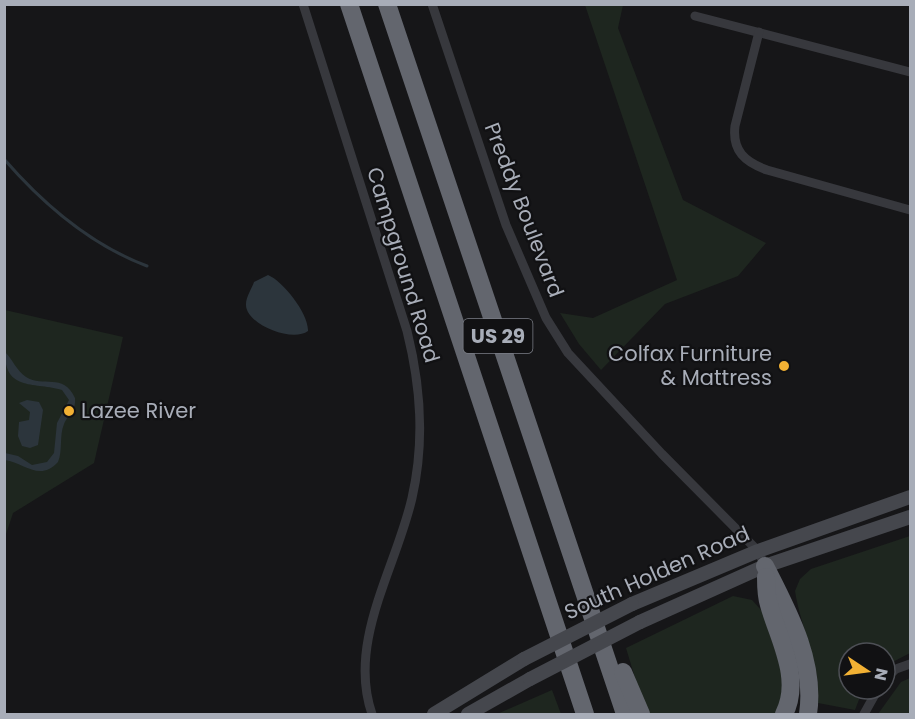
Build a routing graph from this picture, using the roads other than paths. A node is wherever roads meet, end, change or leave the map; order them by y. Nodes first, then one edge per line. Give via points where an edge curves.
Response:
1 (303, 4) edge
2 (349, 4) edge
3 (387, 4) edge
4 (395, 4) edge
5 (432, 4) edge
6 (695, 16) dead end
7 (759, 32) junction
8 (402, 51) junction
9 (910, 72) edge
10 (910, 210) edge
11 (910, 497) edge
12 (910, 517) edge
13 (761, 558) junction
14 (595, 621) junction
15 (372, 714) edge
16 (434, 714) edge
17 (468, 714) edge
18 (585, 714) edge
19 (625, 714) edge
20 (641, 714) edge
21 (784, 714) edge
22 (808, 714) edge

1 - 15 street, Campground Road via 417,372 421,415 412,498 366,650 366,691
2 - 18 highway, US 29
3 - 8 highway, US 29
4 - 8 highway
5 - 13 street, Preddy Boulevard via 507,225 546,318 568,353
6 - 7 street
7 - 9 street
7 - 10 street via 734,134 737,150 767,170
8 - 14 highway, US 29
11 - 13 main road, South Holden Road
12 - 13 main road, South Holden Road
13 - 16 main road, South Holden Road, bridge via 632,604 524,658
13 - 17 main road, South Holden Road, bridge
13 - 21 highway via 768,602 791,680
13 - 22 highway via 806,663
14 - 19 highway, US 29
14 - 20 highway via 612,643

